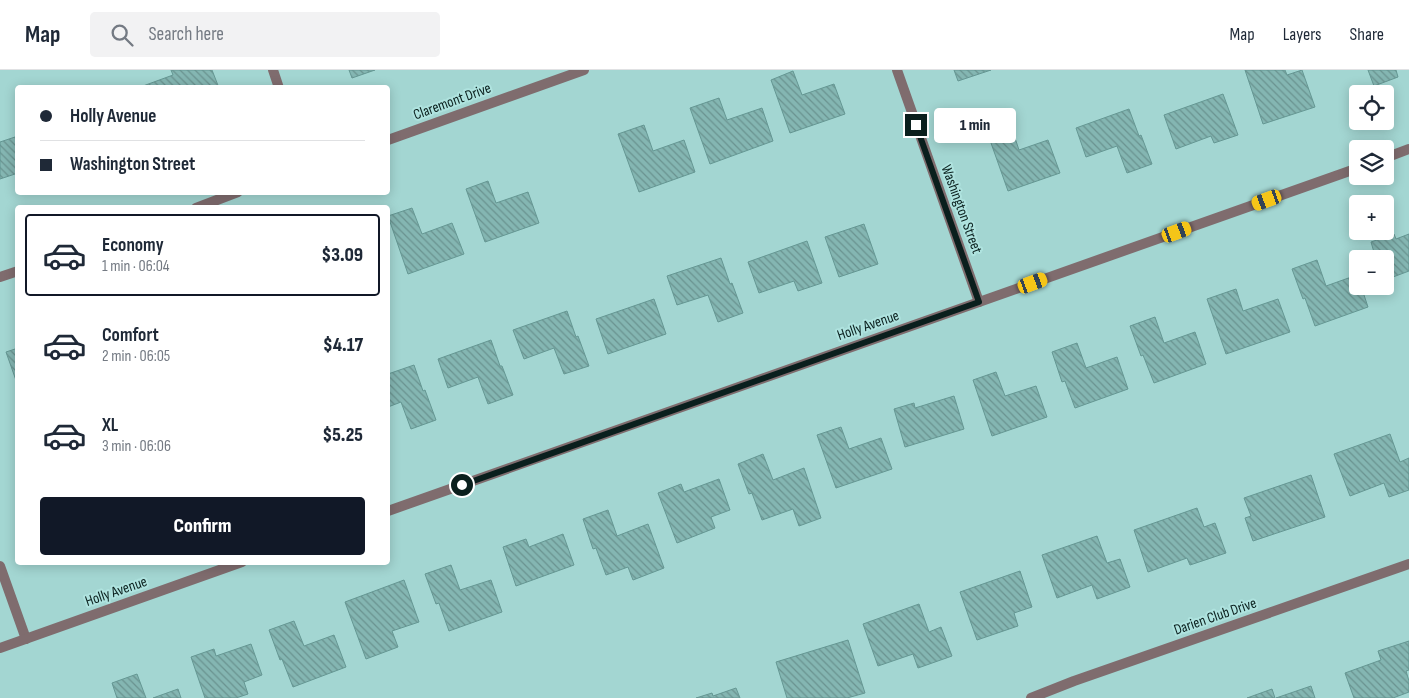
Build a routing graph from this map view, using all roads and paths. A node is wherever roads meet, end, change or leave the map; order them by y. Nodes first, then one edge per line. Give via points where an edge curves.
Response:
1 (273, 70) edge
2 (584, 70) edge
3 (897, 70) edge
4 (278, 85) edge
5 (390, 139) edge
6 (1409, 149) edge
7 (1394, 155) edge
8 (1349, 171) edge
9 (230, 195) edge
10 (204, 205) edge
11 (15, 272) edge
12 (0, 277) edge
13 (979, 302) junction
14 (390, 510) edge
15 (1409, 564) edge
16 (234, 565) edge
17 (0, 566) edge
18 (26, 639) junction
19 (0, 648) edge
20 (1031, 698) edge

1 - 4 street
2 - 5 street, Claremont Drive
3 - 13 street, Washington Street
6 - 7 street
8 - 13 street, Holly Avenue
9 - 10 street
11 - 12 street
13 - 14 street, Holly Avenue
15 - 20 street, Darien Club Drive
16 - 18 street, Holly Avenue
17 - 18 street
18 - 19 street, Holly Avenue

